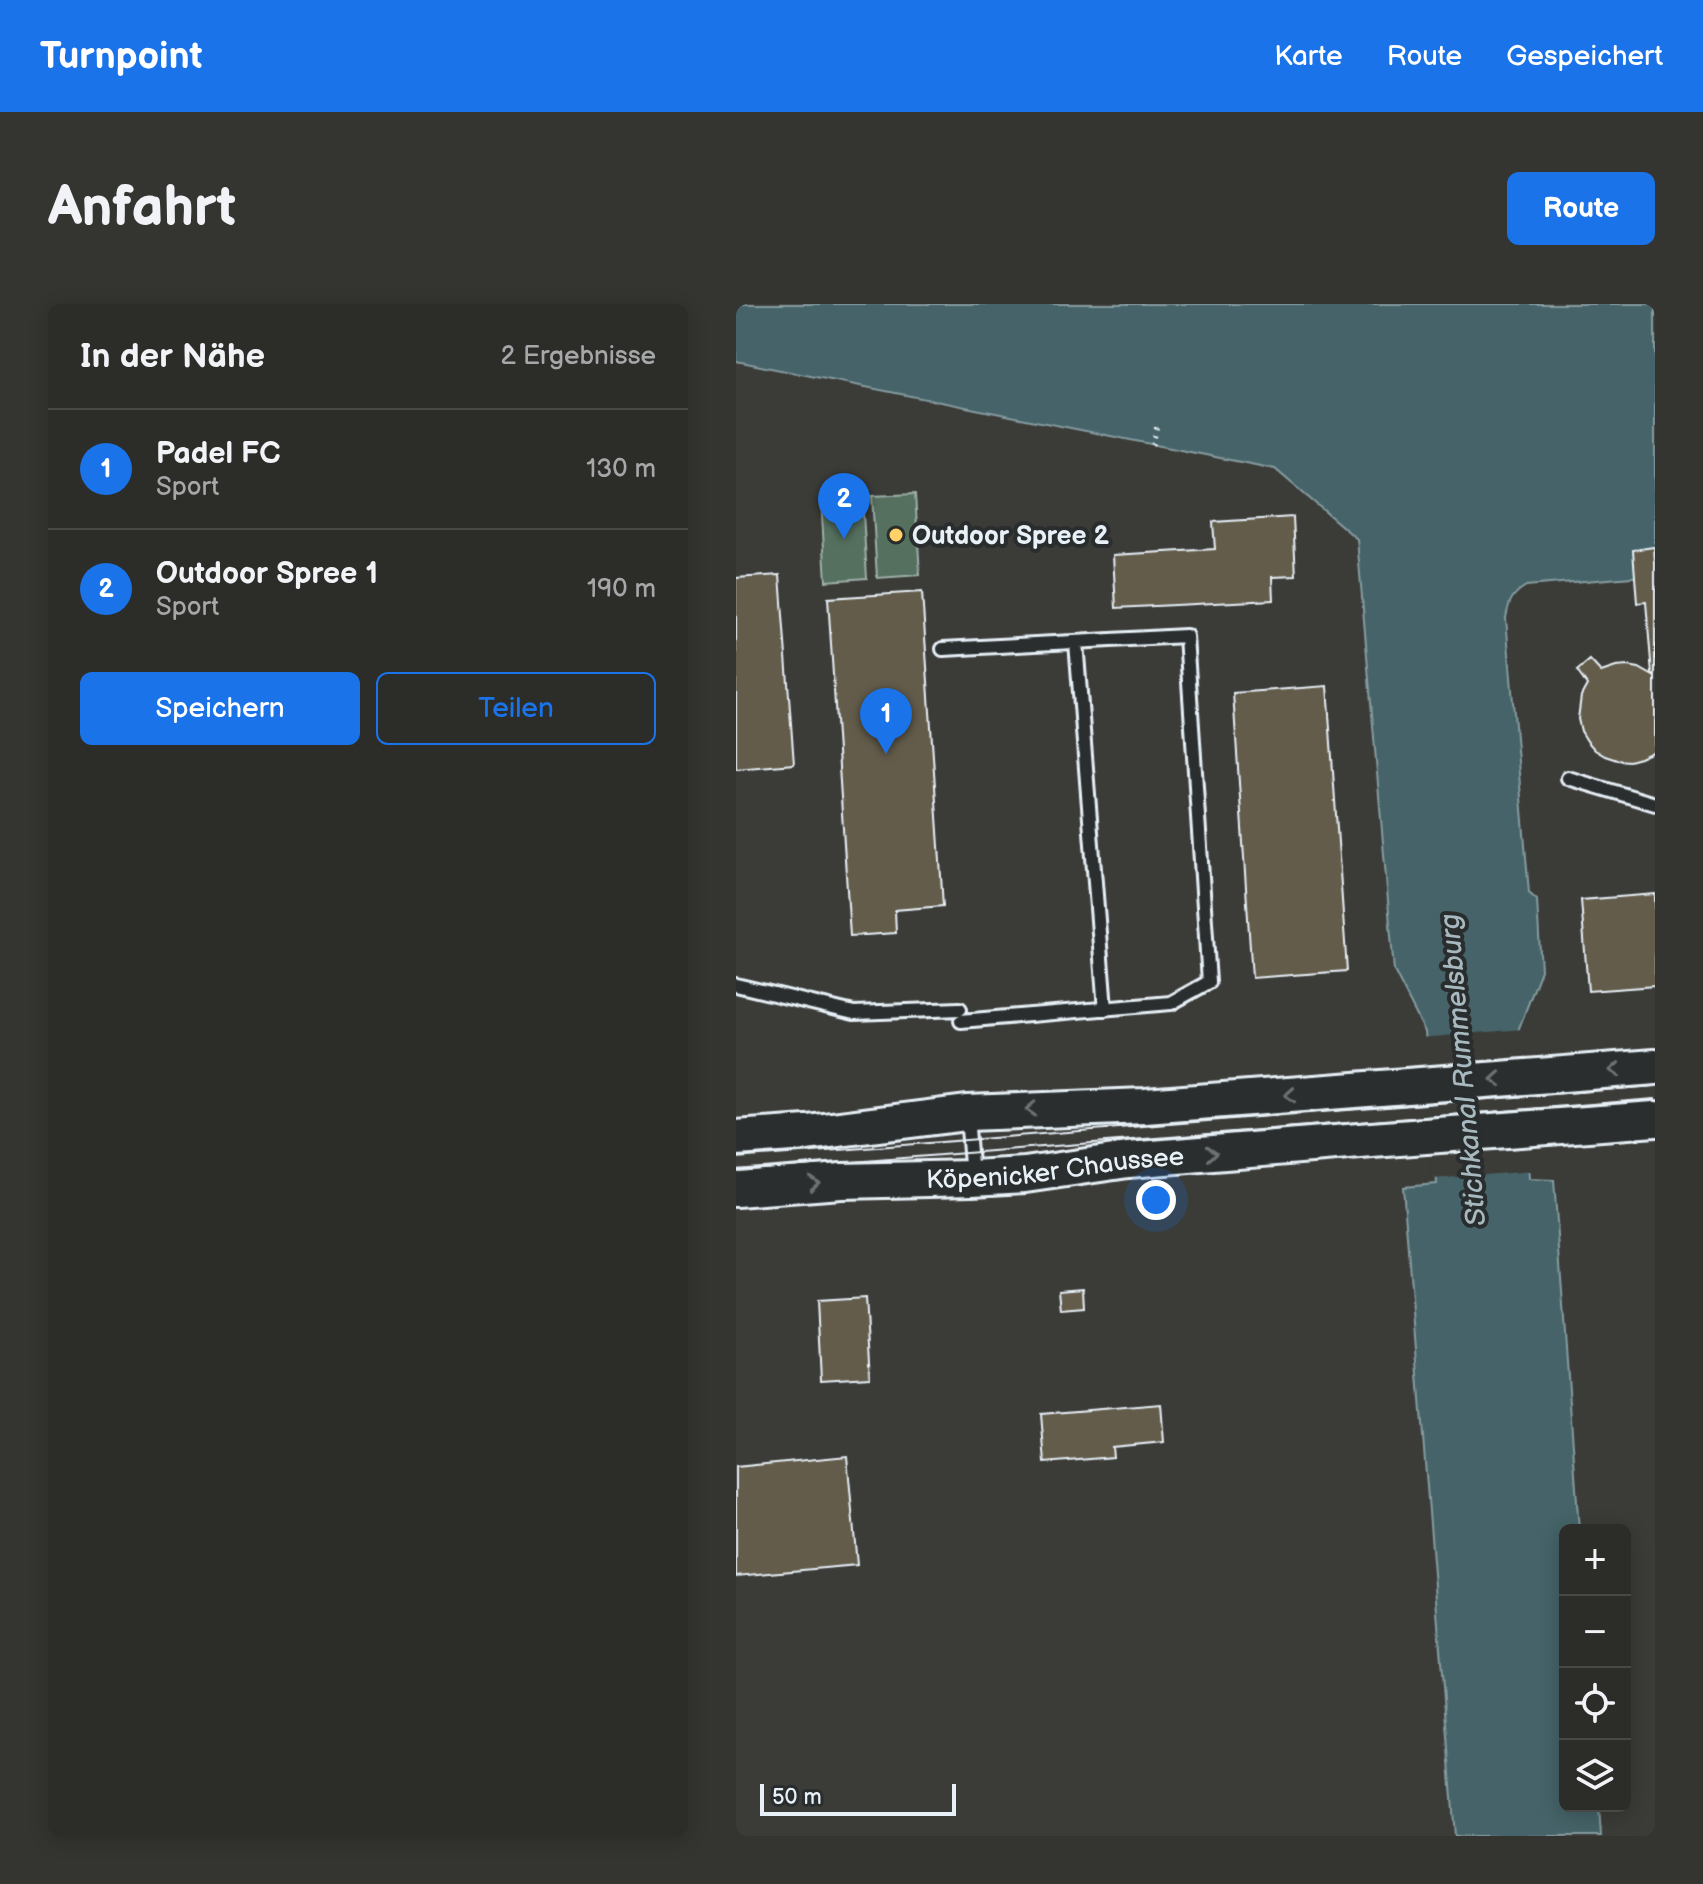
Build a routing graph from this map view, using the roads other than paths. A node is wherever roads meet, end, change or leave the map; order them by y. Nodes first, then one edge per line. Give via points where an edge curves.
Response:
1 (1076, 642) junction
2 (943, 649) dead end
3 (1568, 778) dead end
4 (1655, 804) edge
5 (736, 985) edge
6 (1105, 1009) junction
7 (1655, 1067) edge
8 (967, 1113) junction
9 (1655, 1119) edge
10 (736, 1138) edge
11 (972, 1178) junction
12 (736, 1189) edge

1 - 2 lane
1 - 6 lane
1 - 6 lane via 1186,636 1209,982 1171,1003
3 - 4 lane
5 - 6 lane via 854,1013
7 -> 8 main road, Köpenicker Chaussee via 1145,1106
8 - 10 main road, Köpenicker Chaussee
8 - 11 lane
11 -> 9 main road, Köpenicker Chaussee via 1128,1160
12 -> 11 main road, Köpenicker Chaussee

